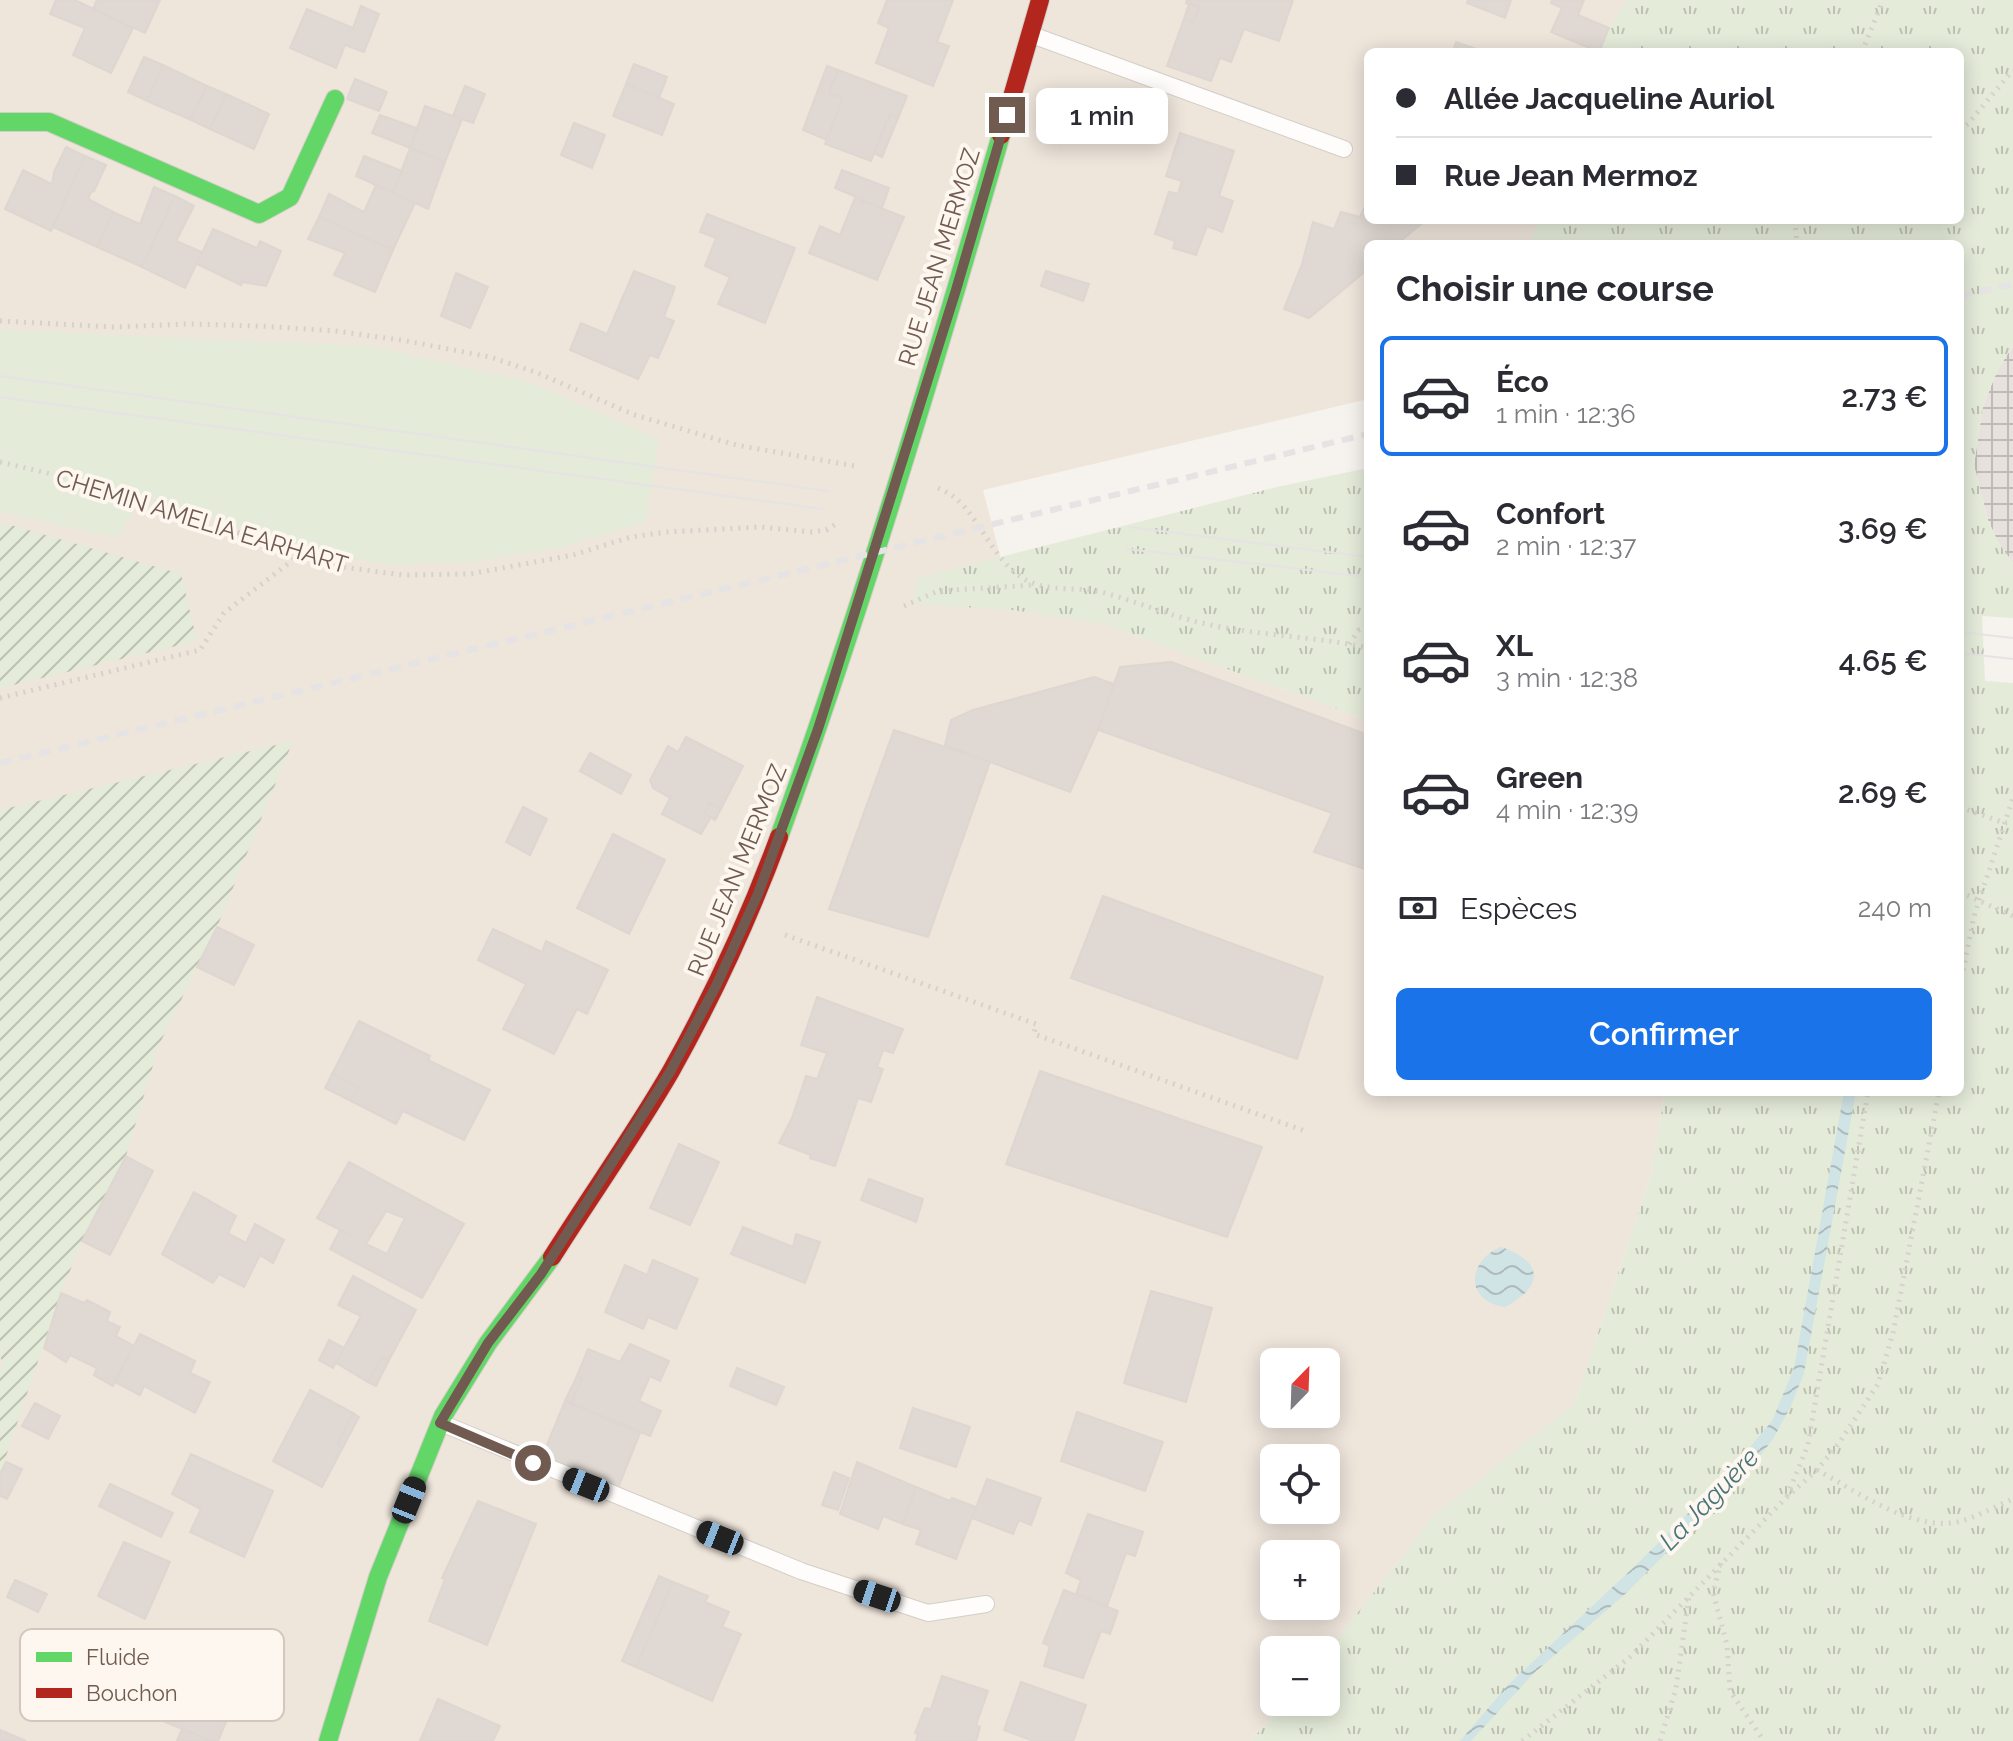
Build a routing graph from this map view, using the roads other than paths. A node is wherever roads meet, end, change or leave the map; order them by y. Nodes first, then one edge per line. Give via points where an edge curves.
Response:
1 (1040, 0) edge
2 (1030, 35) junction
3 (335, 99) dead end
4 (0, 122) edge
5 (1344, 149) dead end
6 (440, 1423) junction
7 (986, 1604) dead end
8 (328, 1741) edge

1 - 2 street, RUE JEAN MERMOZ
2 - 5 lane
2 - 6 street, RUE JEAN MERMOZ via 818,729 746,922 670,1072
3 - 4 street via 290,197 259,214 49,122
6 - 7 lane via 801,1571 928,1613
6 - 8 street, RUE JEAN MERMOZ via 378,1577

